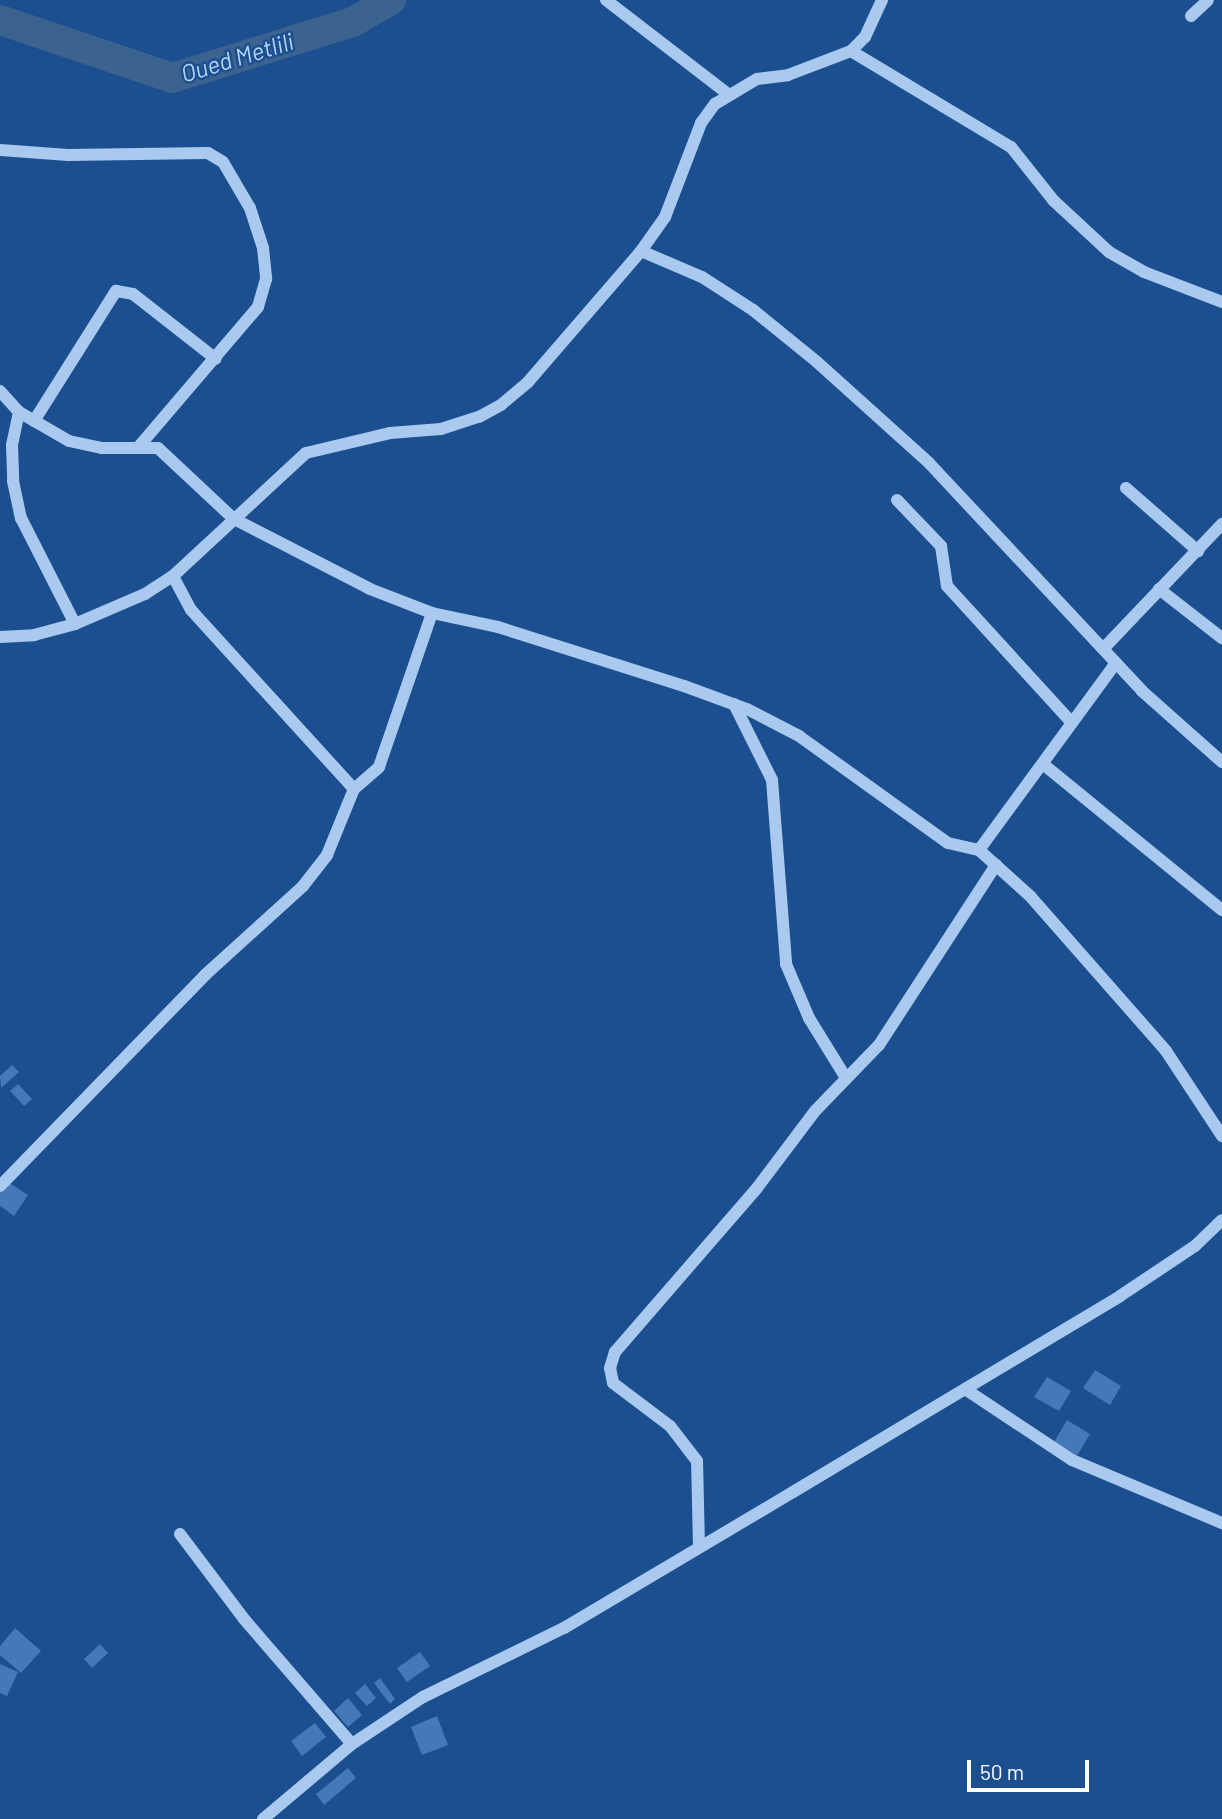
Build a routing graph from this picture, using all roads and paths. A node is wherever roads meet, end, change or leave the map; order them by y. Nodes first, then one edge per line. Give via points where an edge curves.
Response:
1 (606, 0) edge
2 (882, 0) edge
3 (1208, 0) edge
4 (1191, 16) dead end
5 (851, 51) junction
6 (728, 94) junction
7 (0, 150) edge
8 (641, 251) junction
9 (1222, 302) edge
10 (216, 359) junction
11 (0, 391) edge
12 (19, 412) junction
13 (34, 421) junction
14 (140, 445) junction
15 (1126, 488) dead end
16 (897, 500) dead end
17 (234, 519) junction
18 (1222, 524) edge
19 (1198, 551) junction
20 (173, 576) junction
21 (1158, 589) junction
22 (432, 613) junction
23 (75, 624) junction
24 (0, 637) edge
25 (1222, 638) edge
26 (1103, 649) junction
27 (1116, 663) junction
28 (734, 704) junction
29 (1072, 723) junction
30 (1222, 762) edge
31 (1043, 764) junction
32 (354, 789) junction
33 (979, 850) junction
34 (996, 866) junction
35 (1222, 910) edge
36 (846, 1078) junction
37 (1222, 1136) edge
38 (0, 1186) edge
39 (1222, 1220) edge
40 (965, 1389) junction
41 (1222, 1523) edge
42 (180, 1534) dead end
43 (699, 1547) junction
44 (352, 1744) junction
45 (263, 1819) edge

1 - 6 street
2 - 5 street via 865,37
3 - 4 street
5 - 6 street via 788,75 757,79
5 - 9 street via 1012,147 1054,201 1109,252 1144,272
6 - 8 street via 701,123 680,186
7 - 10 street via 68,155 190,150 223,162 250,208 263,248 266,279 258,307
8 - 17 street via 528,382 502,404 441,429 390,433 306,453
8 - 26 street via 702,277 753,310 817,362 929,463
10 - 13 street via 133,294 116,291
10 - 14 street
11 - 12 street
12 - 13 street
12 - 23 street via 12,445 21,518
13 - 14 street via 69,442 101,448
14 - 17 street via 158,448 176,460
15 - 19 street
16 - 29 street via 941,546 947,586
17 - 20 street
17 - 22 street via 370,589
18 - 19 street
19 - 21 street
20 - 23 street via 145,594
20 - 32 street via 191,610
21 - 25 street
21 - 26 street
22 - 28 street via 499,627
22 - 32 street via 379,767
23 - 24 street via 34,635
26 - 27 street
27 - 29 street
27 - 30 street
28 - 33 street via 799,736 948,843
28 - 36 street via 772,780 786,964 809,1018
29 - 31 street
31 - 33 street
31 - 35 street
32 - 38 street via 327,855 303,886 205,975
33 - 34 street
34 - 36 street via 893,1026
34 - 37 street via 1030,896 1166,1051
36 - 43 street via 615,1352 610,1368 613,1383 670,1426 697,1461
39 - 40 street via 1195,1246 1120,1296
40 - 41 street via 1072,1460
40 - 43 street
42 - 44 street via 244,1619
43 - 44 street via 564,1628 423,1697
44 - 45 street

